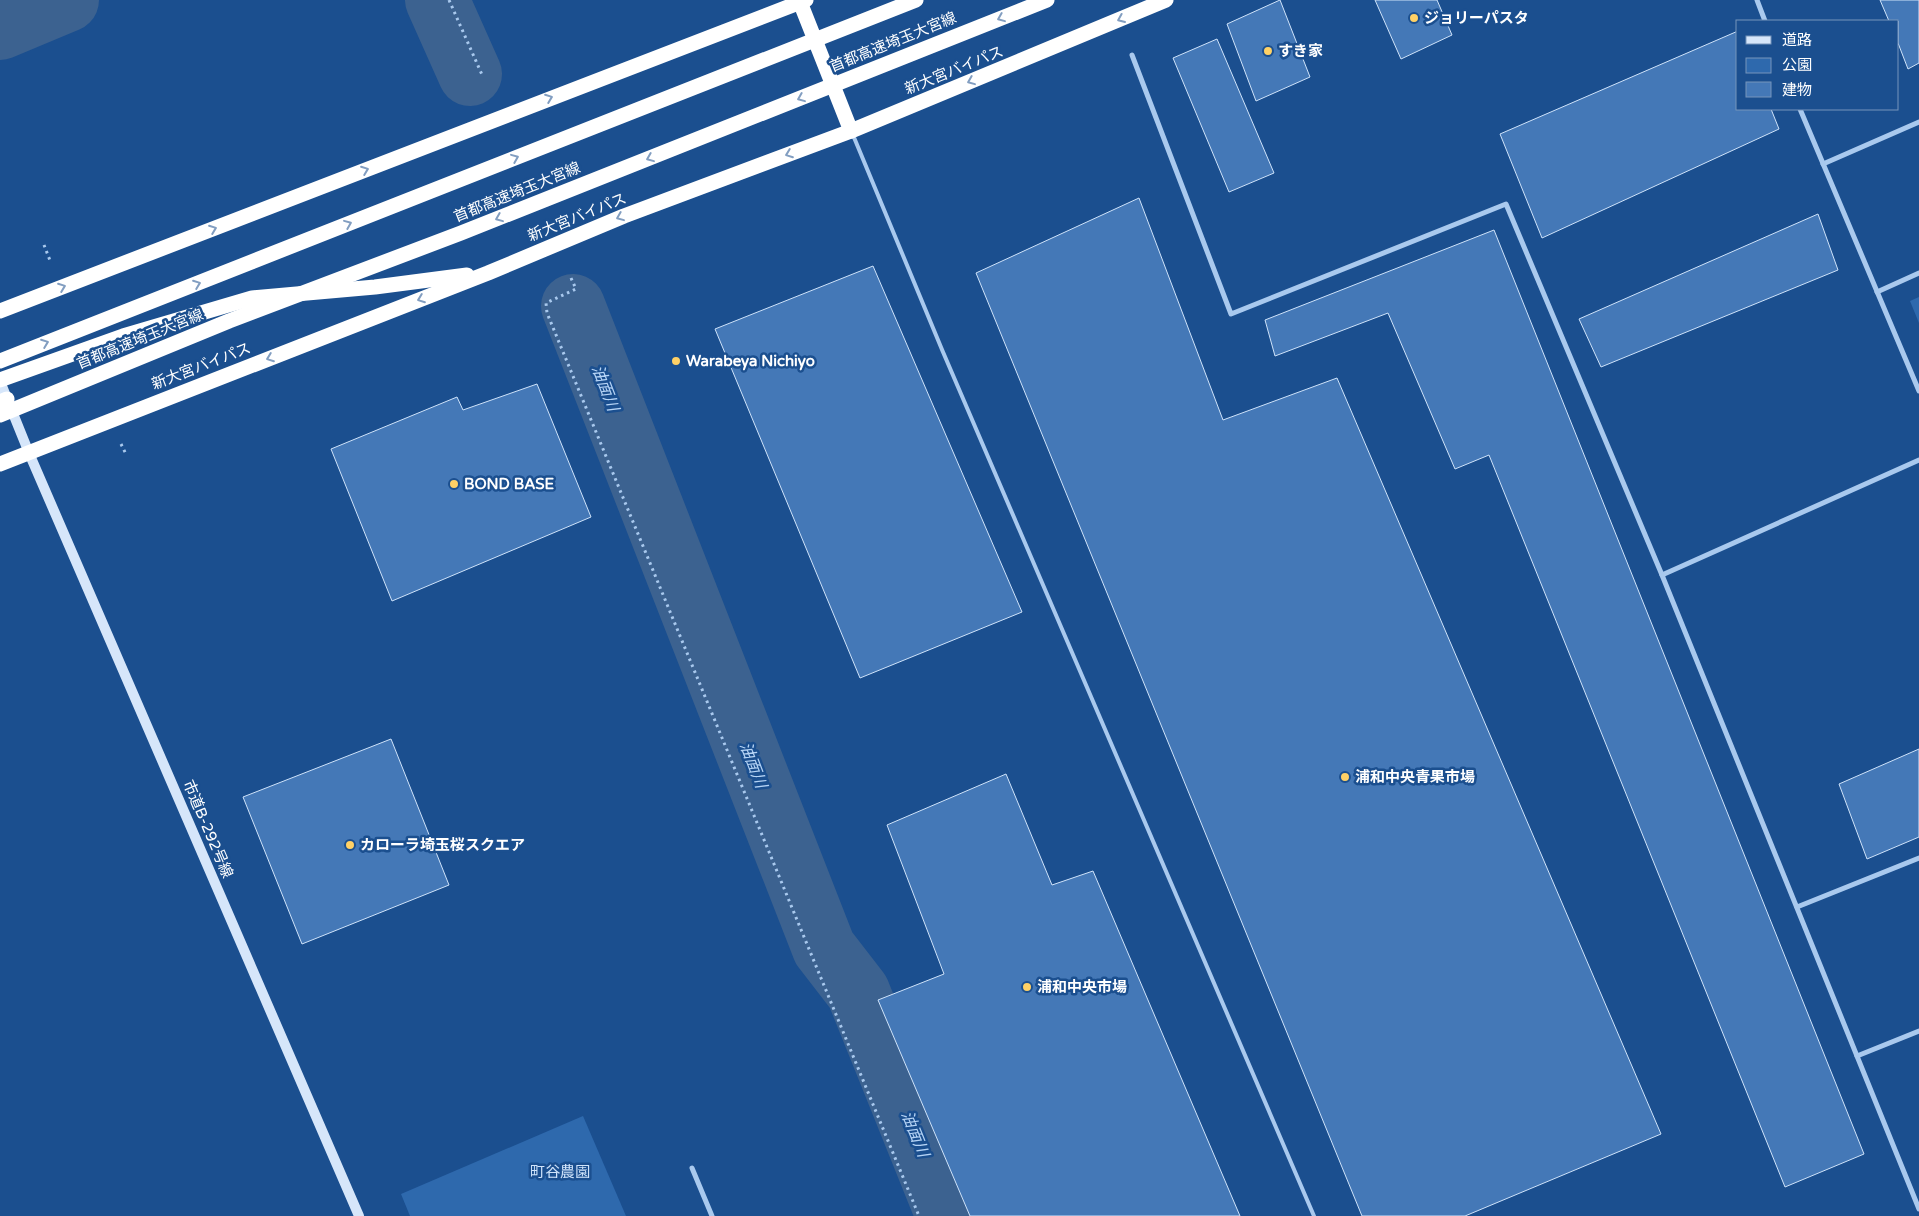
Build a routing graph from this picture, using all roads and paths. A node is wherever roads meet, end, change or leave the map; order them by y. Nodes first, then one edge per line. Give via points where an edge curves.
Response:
1 (449, 0) edge
2 (916, 0) edge
3 (1046, 0) edge
4 (1166, 0) edge
5 (1757, 0) edge
6 (803, 1) edge
7 (1765, 20) edge
8 (1132, 55) dead end
9 (483, 76) dead end
10 (1800, 110) edge
11 (1919, 122) edge
12 (851, 131) junction
13 (1823, 164) junction
14 (488, 273) junction
15 (1919, 273) edge
16 (571, 278) dead end
17 (1877, 292) junction
18 (0, 311) edge
19 (0, 361) edge
20 (0, 381) edge
21 (1919, 391) edge
22 (4, 401) edge
23 (0, 414) edge
24 (29, 453) junction
25 (1919, 460) edge
26 (0, 464) edge
27 (1662, 574) junction
28 (1919, 858) edge
29 (1797, 908) junction
30 (1919, 1031) edge
31 (1857, 1056) junction
32 (692, 1168) dead end
33 (1919, 1209) edge
34 (359, 1216) edge
35 (712, 1216) edge
36 (918, 1216) edge
37 (1314, 1216) edge

1 - 9 path
19 -> 2 highway, 首都高速埼玉大宮線, bridge
3 -> 23 highway, 首都高速埼玉大宮線, bridge
4 -> 12 highway, 新大宮バイパス
5 - 7 street
6 - 12 highway
18 -> 6 highway
8 - 27 street via 1231,314 1506,204
10 - 13 street
11 - 13 street
12 -> 14 highway, 新大宮バイパス via 624,216
12 - 37 lane
13 - 17 street
14 - 20 highway via 252,298 123,336
14 -> 24 highway, 新大宮バイパス
15 - 17 street
16 - 36 path via 576,290 546,303 547,313
17 - 21 street
20 - 22 street, 市道B-292号線
22 - 24 street, 市道B-292号線
24 - 26 highway, 新大宮バイパス
24 - 34 street, 市道B-292号線
25 - 27 street
27 - 29 street
28 - 29 street
29 - 31 street
30 - 31 street
31 - 33 street
32 - 35 street

